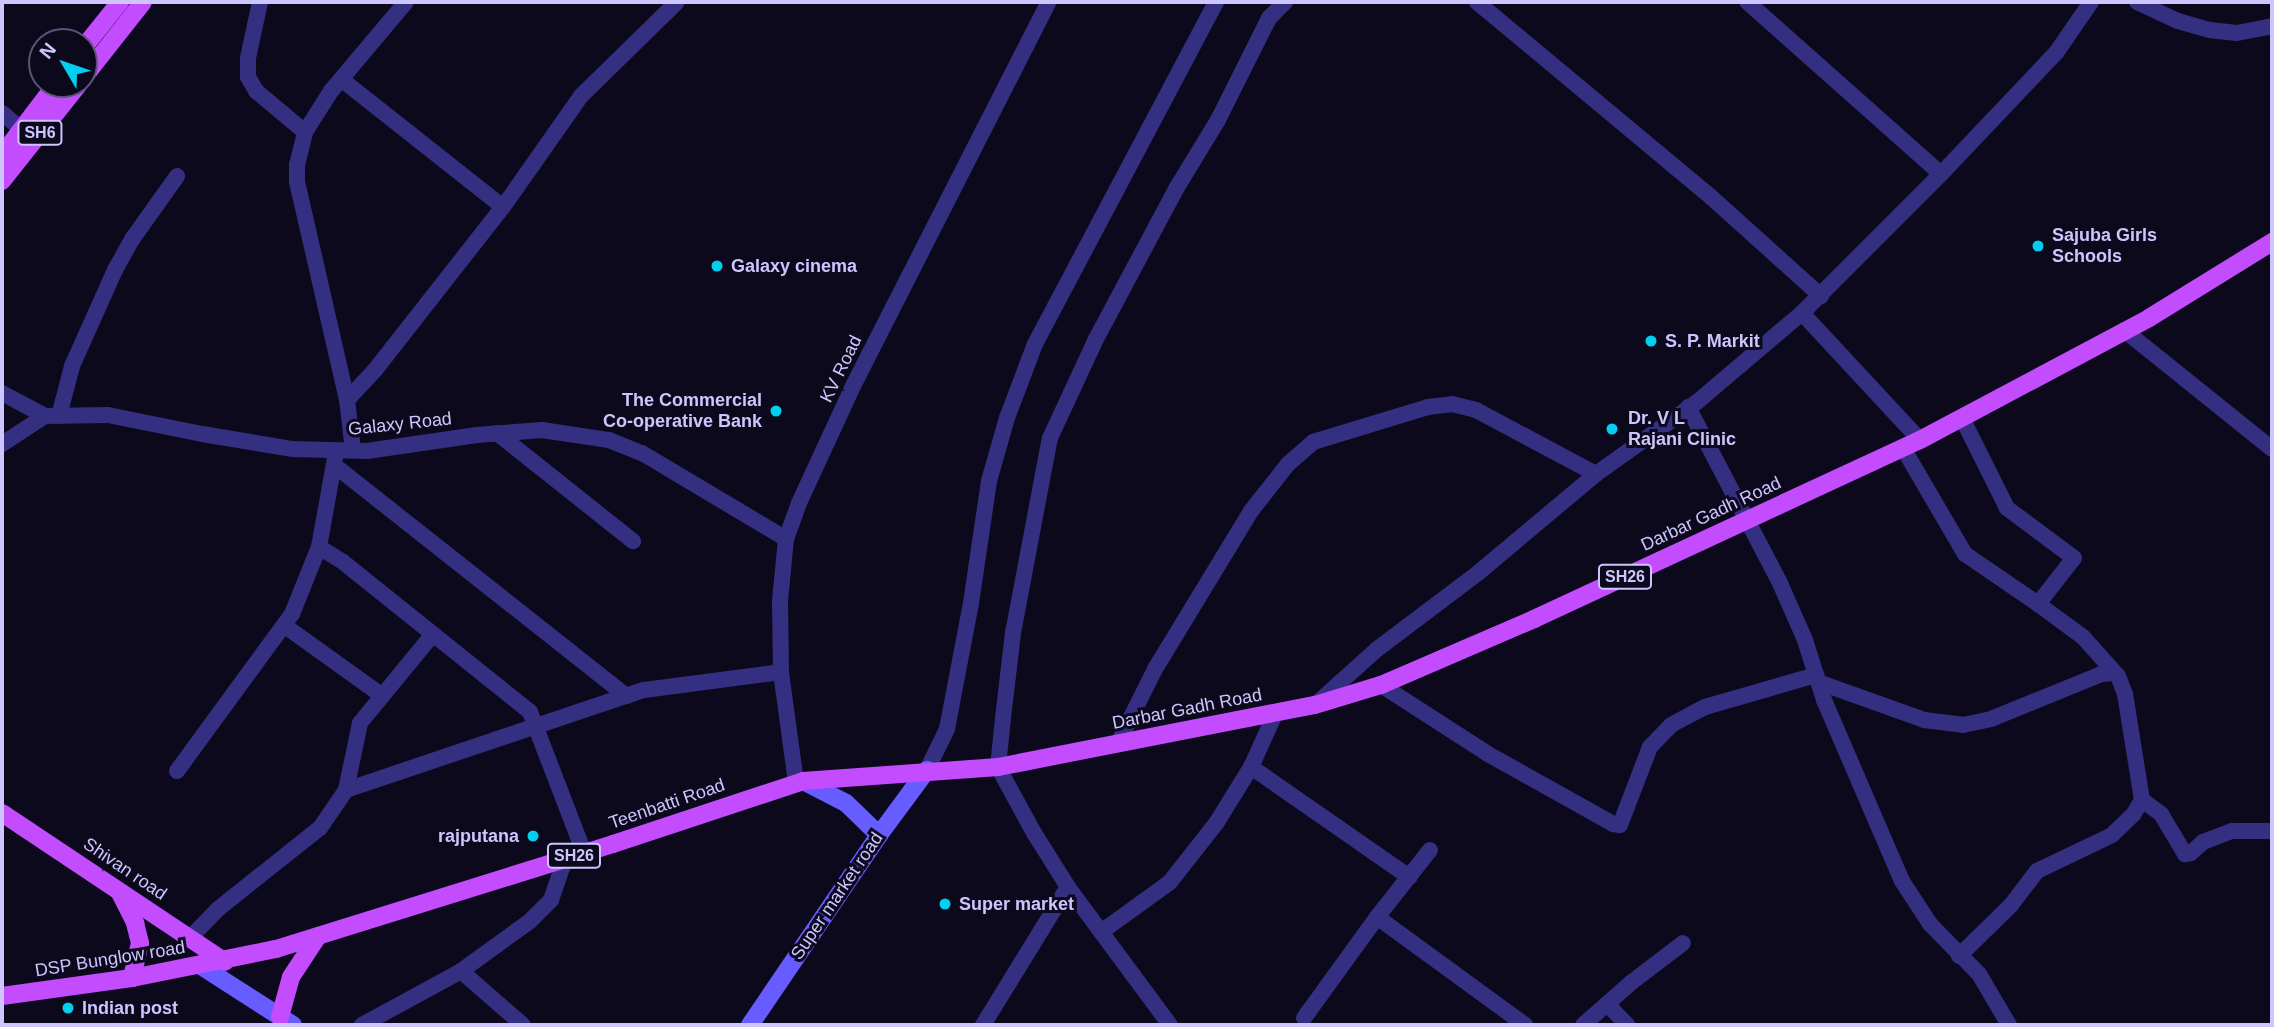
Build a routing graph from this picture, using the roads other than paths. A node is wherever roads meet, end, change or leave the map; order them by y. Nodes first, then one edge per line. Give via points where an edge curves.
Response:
1 (120, 2) edge
2 (142, 2) edge
3 (260, 2) edge
4 (406, 2) edge
5 (677, 2) edge
6 (1049, 2) edge
7 (1216, 2) edge
8 (1285, 2) edge
9 (1478, 2) edge
10 (1747, 2) edge
11 (2091, 2) edge
12 (2137, 2) edge
13 (2272, 26) edge
14 (98, 30) edge
15 (98, 59) edge
16 (341, 79) junction
17 (48, 98) edge
18 (65, 98) edge
19 (2, 113) edge
20 (305, 132) junction
21 (28, 135) junction
22 (2, 155) edge
23 (1941, 174) junction
24 (177, 176) dead end
25 (2, 181) edge
26 (503, 207) junction
27 (2272, 242) edge
28 (1821, 296) junction
29 (1802, 313) junction
30 (2124, 330) junction
31 (2, 393) edge
32 (347, 400) junction
33 (1688, 407) junction
34 (52, 416) junction
35 (1962, 418) junction
36 (497, 433) junction
37 (2, 444) edge
38 (1912, 444) junction
39 (2272, 449) edge
40 (341, 455) junction
41 (1595, 474) junction
42 (1746, 521) junction
43 (786, 539) junction
44 (633, 541) dead end
45 (319, 547) junction
46 (2038, 604) junction
47 (285, 626) junction
48 (433, 634) junction
49 (781, 672) junction
50 (2113, 673) junction
51 (1817, 678) junction
52 (1381, 685) junction
53 (381, 695) junction
54 (627, 696) junction
55 (1315, 705) junction
56 (1275, 713) junction
57 (537, 725) junction
58 (1118, 743) junction
59 (998, 767) junction
60 (1251, 767) junction
61 (927, 770) junction
62 (177, 771) dead end
63 (799, 782) junction
64 (346, 790) junction
65 (2142, 800) junction
66 (2, 813) edge
67 (2272, 831) edge
68 (878, 835) junction
69 (1430, 850) dead end
70 (584, 853) junction
71 (565, 859) junction
72 (1409, 877) junction
73 (1068, 887) junction
74 (118, 890) junction
75 (1377, 918) junction
76 (1101, 932) junction
77 (318, 936) junction
78 (190, 939) junction
79 (1683, 943) dead end
80 (1959, 956) junction
81 (225, 962) junction
82 (201, 966) junction
83 (461, 971) junction
84 (132, 978) junction
85 (2, 996) edge
86 (1607, 1004) junction
87 (1304, 1018) dead end
88 (286, 1021) edge
89 (362, 1025) edge
90 (523, 1025) edge
91 (750, 1025) edge
92 (983, 1025) edge
93 (1170, 1025) edge
94 (1525, 1025) edge
95 (1583, 1025) edge
96 (1627, 1025) edge
97 (2009, 1025) edge

1 - 14 main road
2 - 15 main road
3 - 20 street via 248,77 256,91
4 - 16 street
5 - 26 street via 581,96
6 - 43 street, KV Road via 853,386
7 - 61 street via 1035,344 1007,418 989,481 947,729
8 - 59 street via 1269,18 1218,120 1176,189 1096,339 1050,438 1013,633
9 - 28 street via 1690,179
10 - 23 street
11 - 23 street via 2056,53
12 - 13 street via 2209,30 2238,33
16 - 20 street
16 - 26 street
17 - 21 main road, SH6
18 - 21 main road, SH6
19 - 21 street
20 - 32 street via 297,183
21 - 22 main road, SH6
21 - 25 main road, SH6
23 - 28 street
24 - 34 street via 114,270
26 - 32 street
27 - 30 main road, Darbar Gadh Road / SH26
28 - 29 street
29 - 33 street
29 - 38 street
30 - 35 main road, Darbar Gadh Road / SH26
30 - 39 street
31 - 34 street
32 - 40 street
33 - 41 street
33 - 42 street
34 - 37 street
34 - 40 street, Galaxy Road via 108,415
35 - 38 main road, Darbar Gadh Road / SH26
35 - 46 street via 2007,508 2074,558
36 - 40 street, Galaxy Road
36 - 43 street, Galaxy Road via 542,430 609,440 642,453
36 - 44 street
38 - 42 main road, Darbar Gadh Road / SH26
38 - 46 street via 1965,554
40 - 45 street
40 - 54 street
41 - 55 street via 1478,573 1376,650
41 - 58 street via 1476,410 1452,404 1313,442 1288,464 1251,511 1155,669
42 - 51 street via 1779,581
42 - 52 main road, Darbar Gadh Road / SH26
43 - 49 street, KV Road via 780,601
45 - 47 street
45 - 48 street
46 - 50 street via 2083,637
47 - 53 street
47 - 62 street
48 - 53 street
48 - 57 street via 519,702
49 - 54 street
49 - 63 street, KV Road
50 - 51 street via 2001,716 1963,725 1924,720
50 - 65 street via 2125,694
51 - 52 street via 1705,707 1671,724 1650,747 1620,825 1489,754
51 - 80 street via 1902,881 1930,924
52 - 55 main road, Darbar Gadh Road / SH26
53 - 64 street via 360,723
54 - 57 street
55 - 56 main road, Darbar Gadh Road / SH26
56 - 58 main road, Darbar Gadh Road / SH26
56 - 60 street
57 - 64 street
57 - 70 street
58 - 59 main road, Darbar Gadh Road / SH26
59 - 61 main road, Darbar Gadh Road / SH26
59 - 73 street
60 - 72 street
60 - 76 street via 1217,822 1170,882
61 - 63 main road, Teenbatti Road / SH26
61 - 68 main road, Super market road
63 - 68 main road via 846,803
63 - 70 main road, Teenbatti Road / SH26
64 - 78 street via 320,828 218,909
65 - 67 street via 2161,814 2185,855 2232,831
65 - 80 street via 2112,835 2037,871 2011,905
66 - 74 main road, Shivan road
68 - 91 main road, Super market road
69 - 72 street
70 - 71 main road, Teenbatti Road / SH26
71 - 77 main road, Teenbatti Road / SH26
71 - 83 street via 551,900
72 - 75 street
73 - 76 street
73 - 92 street
74 - 78 main road, Shivan road
74 - 84 main road via 140,943
75 - 87 street
75 - 94 street
76 - 93 street
77 - 81 main road, Teenbatti Road / SH26
77 - 88 main road via 291,977
78 - 81 main road, Shivan road
79 - 86 street
80 - 97 street via 1979,974
81 - 82 main road, DSP Bunglow road / SH26
82 - 84 main road, DSP Bunglow road / SH26
82 - 88 main road
83 - 89 street
83 - 90 street
84 - 85 main road, DSP Bunglow road / SH26
86 - 95 street
86 - 96 street

